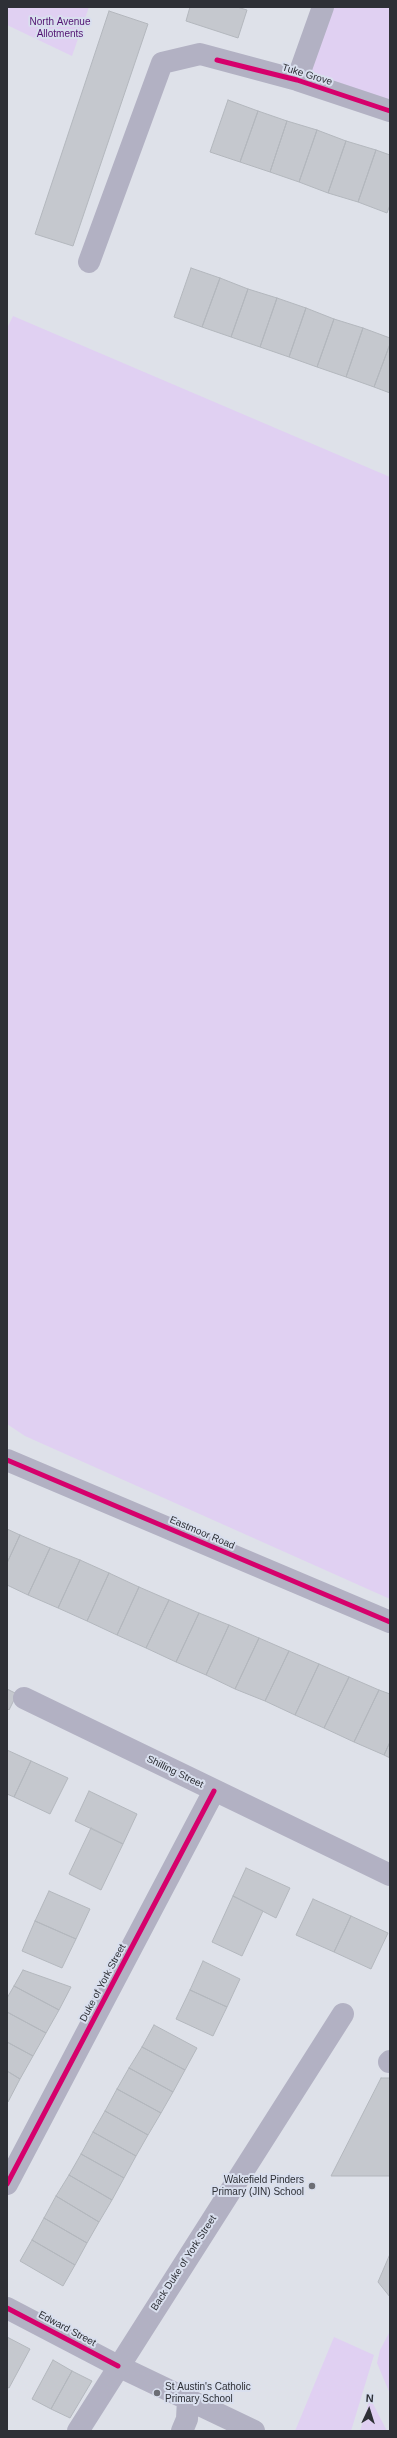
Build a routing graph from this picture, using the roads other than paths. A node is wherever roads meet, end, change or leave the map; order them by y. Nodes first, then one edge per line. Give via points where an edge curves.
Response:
1 (323, 7) edge
2 (297, 80) junction
3 (390, 111) edge
4 (89, 262) dead end
5 (7, 1460) edge
6 (390, 1622) edge
7 (24, 1698) dead end
8 (214, 1791) junction
9 (390, 1875) edge
10 (343, 2014) dead end
11 (7, 2184) edge
12 (7, 2308) edge
13 (118, 2366) junction
14 (188, 2399) junction
15 (78, 2431) edge
16 (182, 2431) edge
17 (254, 2431) edge

1 - 2 street
2 - 3 street, Tuke Grove
2 - 4 street, Tuke Grove via 200,54 162,63
5 - 6 street, Eastmoor Road
7 - 8 street, Shilling Street
8 - 9 street, Shilling Street
8 - 11 street, Duke of York Street
10 - 13 street, Back Duke of York Street
12 - 13 street, Edward Street
13 - 14 street, Edward Street
13 - 15 street, Back Duke of York Street
14 - 16 street via 187,2419
14 - 17 street, Edward Street

